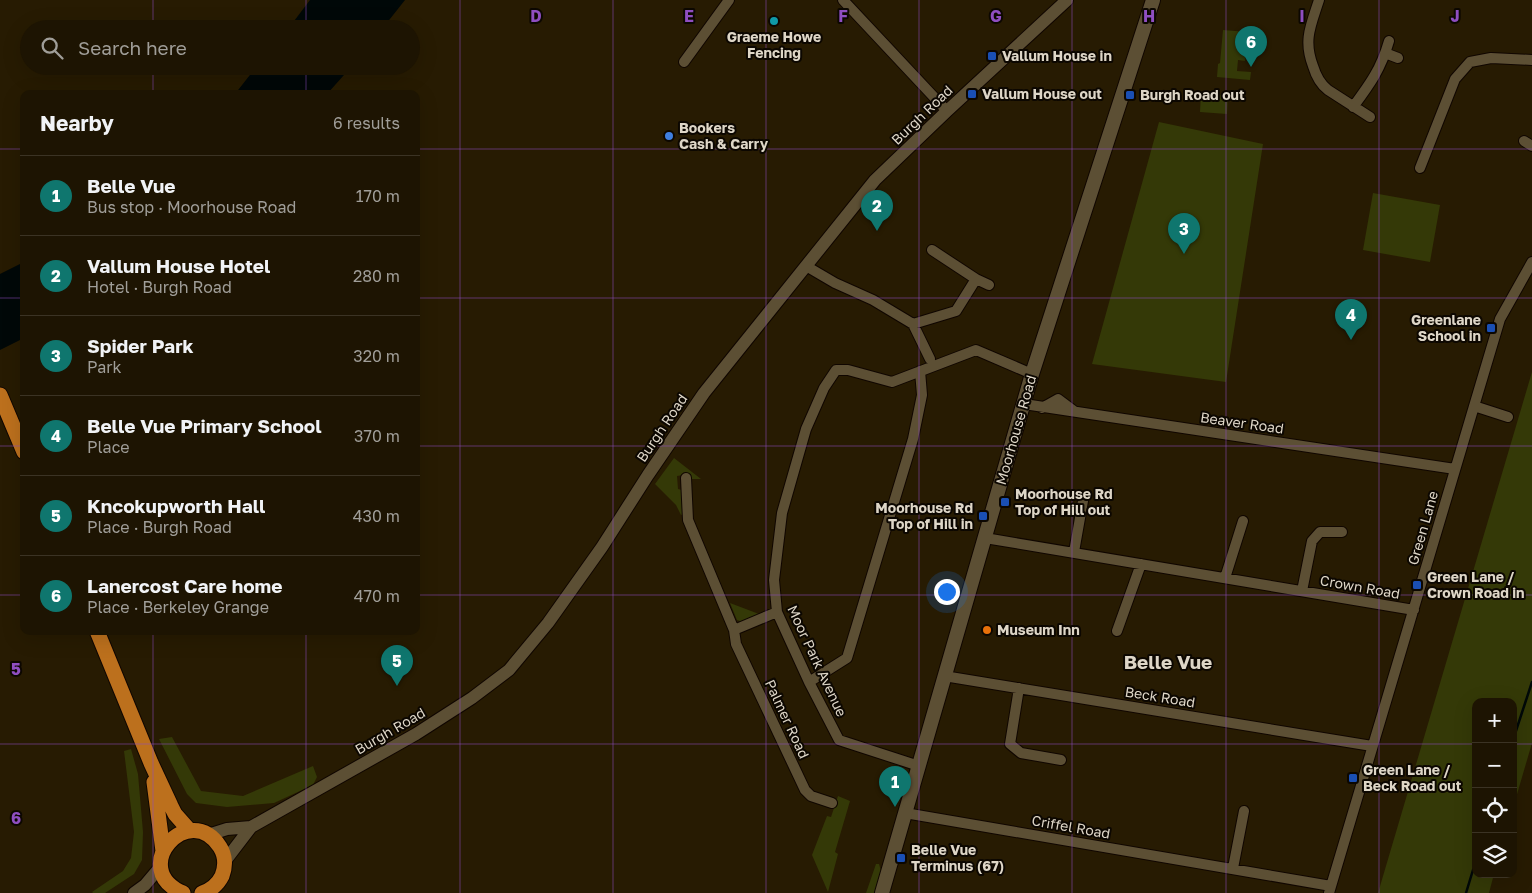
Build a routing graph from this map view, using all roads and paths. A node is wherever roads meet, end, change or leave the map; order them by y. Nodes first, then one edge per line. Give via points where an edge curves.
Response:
1 (729, 0) edge
2 (843, 0) edge
3 (1067, 0) edge
4 (1153, 0) edge
5 (1319, 0) edge
6 (1389, 41) dead end
7 (1385, 53) junction
8 (1398, 58) dead end
9 (1532, 60) edge
10 (684, 62) dead end
11 (1354, 107) junction
12 (948, 110) junction
13 (1370, 117) dead end
14 (1420, 168) dead end
15 (932, 250) dead end
16 (1532, 262) edge
17 (806, 266) junction
18 (976, 279) junction
19 (989, 285) dead end
20 (913, 324) junction
21 (930, 360) dead end
22 (920, 371) junction
23 (1032, 374) junction
24 (0, 395) edge
25 (1024, 404) junction
26 (1474, 406) junction
27 (1508, 417) dead end
28 (20, 443) edge
29 (1455, 469) junction
30 (686, 478) dead end
31 (1083, 501) dead end
32 (1243, 521) dead end
33 (1342, 532) dead end
34 (984, 538) junction
35 (1074, 552) junction
36 (1141, 564) junction
37 (1225, 578) junction
38 (1302, 591) junction
39 (1414, 610) junction
40 (777, 612) junction
41 (734, 630) junction
42 (1117, 631) dead end
43 (99, 635) edge
44 (944, 676) junction
45 (809, 682) junction
46 (1019, 688) junction
47 (1372, 746) junction
48 (1061, 760) dead end
49 (151, 763) junction
50 (919, 766) junction
51 (832, 803) dead end
52 (1244, 811) dead end
53 (905, 813) junction
54 (251, 827) junction
55 (190, 831) junction
56 (208, 835) junction
57 (162, 858) junction
58 (224, 867) junction
59 (1233, 868) junction
60 (1330, 889) edge
61 (134, 893) edge
62 (183, 893) edge
63 (202, 893) edge
64 (225, 893) edge
65 (882, 893) edge

1 - 10 street
2 - 12 street
3 - 12 street, Burgh Road
4 - 23 main road, Moorhouse Road
5 - 11 street via 1310,28 1308,54 1323,86
6 - 7 street
7 - 8 street
7 - 11 street via 1374,79
9 - 14 street via 1491,58 1470,62 1456,79
11 - 13 street
12 - 17 street, Burgh Road via 876,180
15 - 18 street
16 - 26 street, Green Lane via 1500,319
17 - 20 street
17 - 54 street, Burgh Road via 704,393 602,547 548,623 509,670 416,734
18 - 19 street
18 - 20 street via 956,311
20 - 21 street
22 - 23 street, Moor Park Avenue via 976,350
22 - 40 street, Moor Park Avenue via 892,382 848,370 836,370 824,388 806,429 782,513 774,580
22 - 45 street via 922,395 913,439 847,658
23 - 25 main road, Moorhouse Road
24 - 28 highway
25 - 29 street, Beaver Road via 1042,408 1058,398 1075,412
25 - 34 main road, Moorhouse Road
26 - 27 street
26 - 29 street, Green Lane
29 - 39 street, Green Lane
30 - 41 street, Palmer Road via 688,520
31 - 35 street
32 - 37 street
33 - 38 street, Crown Road via 1320,532 1312,541
34 - 35 street, Crown Road
34 - 44 main road, Moorhouse Road
35 - 36 street, Crown Road
36 - 37 street, Crown Road
36 - 42 street
37 - 38 street, Crown Road
38 - 39 street, Crown Road
39 - 47 street, Green Lane
40 - 41 street
40 - 45 street, Moor Park Avenue
41 - 51 street, Palmer Road via 736,644 805,790 811,796
43 - 49 highway
44 - 46 street, Beck Road
44 - 50 main road, Moorhouse Road
45 - 50 street, Moor Park Avenue via 839,740
46 - 47 street, Beck Road
46 - 48 street via 1010,744 1021,753
47 - 60 street, Green Lane
49 - 55 highway via 175,814
49 - 57 highway
50 - 53 main road, Moorhouse Road
52 - 59 street
53 - 59 street, Criffel Road
53 - 65 main road, Moorhouse Road
54 - 56 street, Burgh Road
54 - 58 street, Burgh Road
55 - 56 highway
55 - 57 highway via 167,843
56 - 58 highway via 222,850
57 - 61 street via 145,885
57 - 62 highway via 163,875 168,884
58 - 63 highway via 220,880
58 - 64 highway
59 - 60 street, Criffel Road

